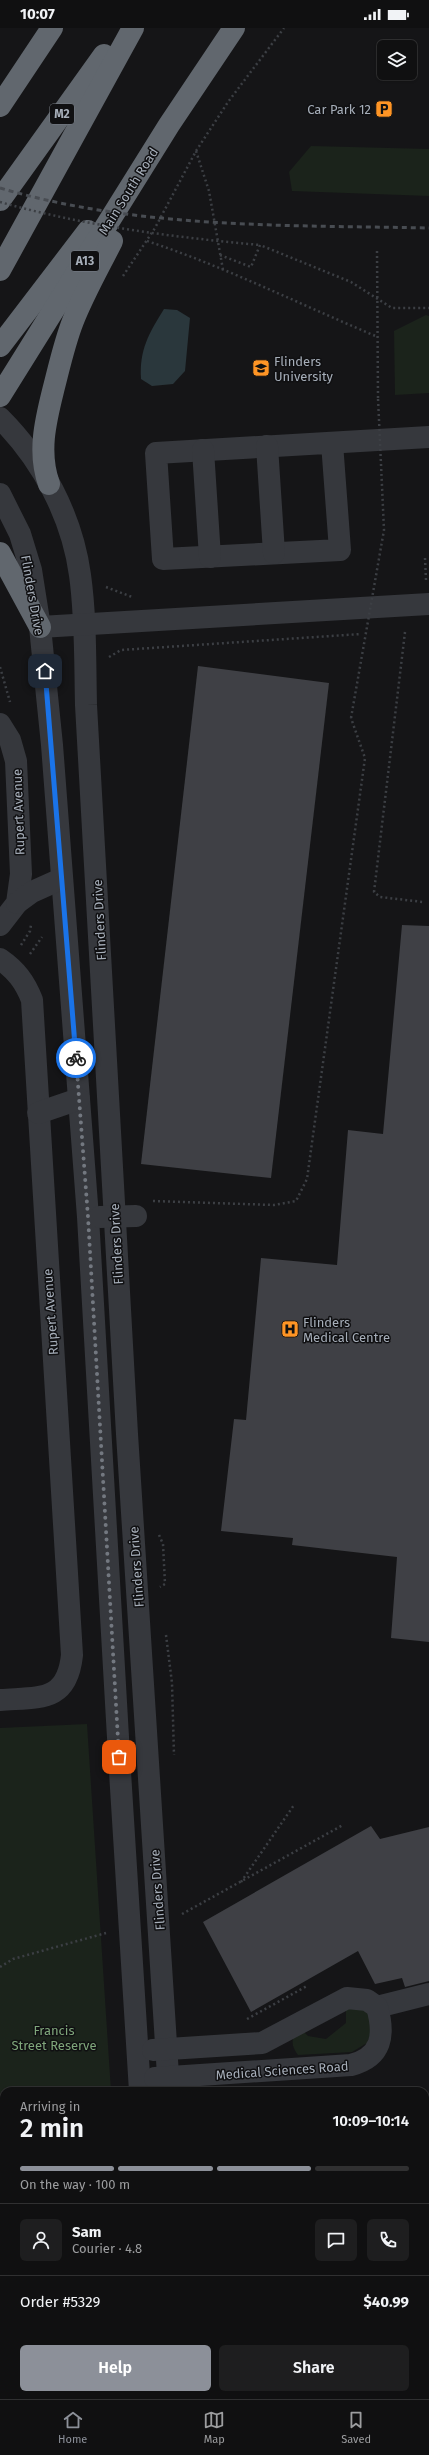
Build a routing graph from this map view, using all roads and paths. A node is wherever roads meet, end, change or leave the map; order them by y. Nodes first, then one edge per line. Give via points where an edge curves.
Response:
1 (52, 28) edge
2 (124, 28) edge
3 (133, 28) edge
4 (234, 28) edge
5 (284, 28) edge
6 (0, 106) edge
7 (170, 125) junction
8 (196, 151) junction
9 (0, 201) edge
10 (147, 241) junction
11 (260, 245) junction
12 (377, 251) dead end
13 (220, 254) junction
14 (0, 270) edge
15 (223, 270) junction
16 (119, 283) dead end
17 (378, 301) junction
18 (429, 308) edge
19 (378, 337) junction
20 (0, 346) edge
21 (0, 396) edge
22 (0, 418) edge
23 (429, 437) edge
24 (332, 443) junction
25 (267, 446) junction
26 (203, 450) junction
27 (49, 484) junction
28 (0, 494) edge
29 (0, 553) edge
30 (274, 553) junction
31 (210, 557) junction
32 (425, 558) dead end
33 (426, 582) dead end
34 (429, 604) edge
35 (84, 625) junction
36 (40, 627) junction
37 (411, 631) dead end
38 (401, 632) dead end
39 (405, 632) junction
40 (373, 634) dead end
41 (106, 659) dead end
42 (0, 724) edge
43 (61, 879) junction
44 (423, 902) dead end
45 (17, 903) junction
46 (29, 921) dead end
47 (0, 925) edge
48 (44, 934) dead end
49 (18, 948) dead end
50 (24, 952) dead end
51 (0, 959) edge
52 (80, 1099) junction
53 (38, 1113) junction
54 (141, 1208) joint
55 (88, 1217) junction
56 (114, 1217) junction
57 (137, 1583) junction
58 (165, 1584) dead end
59 (110, 1587) junction
60 (157, 1592) dead end
61 (165, 1632) dead end
62 (0, 1700) edge
63 (174, 1757) dead end
64 (294, 1805) dead end
65 (342, 1825) dead end
66 (241, 1882) junction
67 (177, 1916) dead end
68 (130, 1926) junction
69 (0, 1967) edge
70 (306, 1986) dead end
71 (429, 1994) edge
72 (378, 2007) junction
73 (242, 2021) dead end
74 (167, 2049) junction
75 (138, 2052) junction
76 (169, 2084) edge
77 (140, 2085) edge

1 - 6 highway
2 - 9 highway, M2
3 - 14 highway
4 - 7 highway, Main South Road / A13
5 - 8 path via 228,102
7 - 20 highway
7 - 21 highway, Main South Road / A13
7 - 27 highway via 82,300 64,350 43,438 42,458
8 - 10 path
8 - 13 path via 209,191
9 - 11 path, bridge via 50,216 135,231
10 - 15 path
10 - 16 path
11 - 13 path via 252,267
11 - 17 path via 351,282
12 - 17 path
13 - 15 path
15 - 19 path
17 - 18 path via 392,308
17 - 19 path
19 - 54 path, bridge via 384,530 351,718 365,758 307,1179 296,1201 274,1205
22 - 27 street, Flinders Drive via 31,454
23 - 24 street
24 - 25 street
24 - 30 street via 340,550
25 - 26 street
25 - 30 street
26 - 31 street
26 - 31 street via 156,453 162,559
27 - 35 street, Flinders Drive via 77,558
28 - 36 street, Flinders Drive via 16,524 25,550
29 - 36 highway
30 - 31 street
32 - 33 path
34 - 35 street
35 - 36 street
35 - 56 street, Flinders Drive via 86,705
36 - 43 street, Flinders Drive via 55,777
37 - 39 path
38 - 39 path
39 - 44 path via 374,892 380,897
40 - 41 path via 121,650
42 - 45 street, Rupert Avenue via 10,740 16,761 21,874
43 - 45 street, Rupert Avenue via 32,892
43 - 52 street, Flinders Drive
45 - 47 street, Rupert Avenue
46 - 49 path via 30,931
48 - 50 path via 29,956
51 - 53 street, Rupert Avenue via 11,966 25,982 32,1000
52 - 53 street
52 - 55 street, Flinders Drive
53 - 62 street, Rupert Avenue via 72,1655 68,1677 63,1687 41,1696
54 - 56 street
55 - 56 street
55 - 59 street, Flinders Drive
56 - 57 street, Flinders Drive
57 - 59 street
57 - 74 street, Flinders Drive
58 - 60 path via 158,1588
59 - 68 street, Flinders Drive
61 - 63 path via 172,1683
64 - 66 path
65 - 66 path
66 - 67 path
68 - 69 path via 13,1959
68 - 75 street, Flinders Drive
70 - 73 path
71 - 72 street
72 - 74 street via 367,2000 347,1998 262,2043
72 - 76 street, Medical Sciences Road via 381,2035 377,2050 363,2062
74 - 75 street
74 - 76 street, Flinders Drive
75 - 77 street, Flinders Drive
76 - 77 street, Medical Sciences Road

